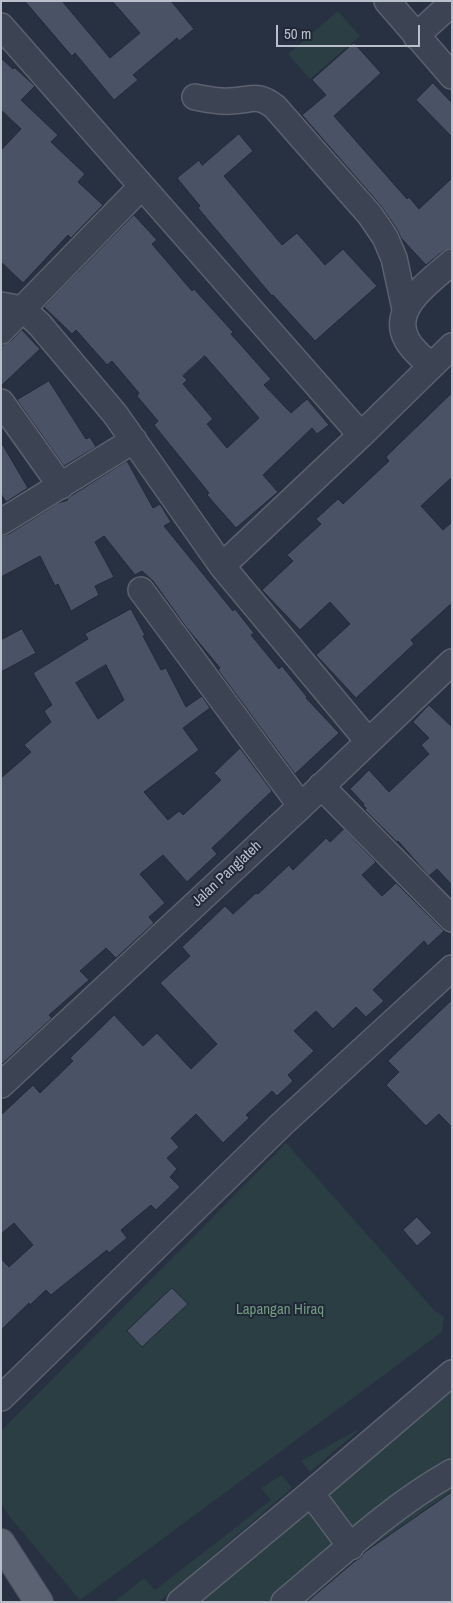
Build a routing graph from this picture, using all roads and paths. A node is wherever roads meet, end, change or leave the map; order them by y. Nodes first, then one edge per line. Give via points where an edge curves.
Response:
1 (387, 1) edge
2 (452, 3) edge
3 (1, 26) edge
4 (416, 36) junction
5 (452, 76) edge
6 (195, 97) dead end
7 (142, 186) junction
8 (452, 262) edge
9 (12, 307) edge
10 (405, 309) junction
11 (1, 331) edge
12 (452, 346) edge
13 (431, 366) junction
14 (1, 402) edge
15 (361, 435) junction
16 (134, 440) junction
17 (61, 486) junction
18 (1, 522) edge
19 (222, 566) junction
20 (141, 590) dead end
21 (452, 662) edge
22 (368, 741) junction
23 (322, 786) junction
24 (300, 806) junction
25 (452, 919) edge
26 (452, 968) edge
27 (5, 1075) edge
28 (452, 1373) edge
29 (1, 1398) edge
30 (452, 1472) edge
31 (312, 1493) junction
32 (1, 1544) edge
33 (350, 1546) junction
34 (39, 1602) edge
35 (180, 1602) edge
36 (284, 1602) edge

1 - 4 street
2 - 4 street
3 - 7 street
4 - 5 street
6 - 10 street via 229,102 258,98 274,107 370,215 385,237 394,258
7 - 9 street
7 - 15 street
8 - 10 street
9 - 11 street
9 - 16 street via 40,325
10 - 13 street via 402,326 407,341
12 - 13 street
13 - 15 street
14 - 17 street
15 - 19 street
16 - 17 street
16 - 19 street
17 - 18 street
19 - 22 street
20 - 24 street
21 - 22 street, Jalan Panglateh
22 - 23 street, Jalan Panglateh
23 - 24 street, Jalan Panglateh
23 - 25 street
24 - 27 street, Jalan Panglateh
26 - 29 street via 282,1124
28 - 31 street
30 - 33 street via 392,1511
31 - 33 street
31 - 35 street
32 - 34 main road
33 - 36 street

